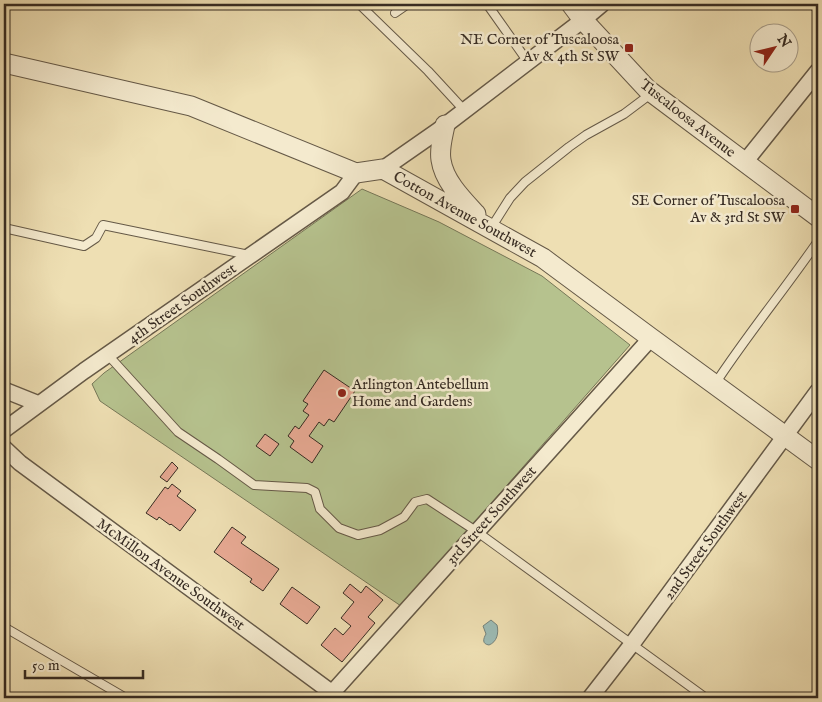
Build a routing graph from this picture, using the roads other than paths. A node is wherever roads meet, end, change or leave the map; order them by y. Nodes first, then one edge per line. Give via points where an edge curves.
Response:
1 (359, 4) edge
2 (408, 4) edge
3 (487, 4) edge
4 (571, 4) edge
5 (602, 4) edge
6 (811, 4) edge
7 (818, 9) edge
8 (395, 13) dead end
9 (584, 20) junction
10 (528, 62) junction
11 (4, 63) edge
12 (818, 71) edge
13 (652, 93) junction
14 (464, 110) junction
15 (445, 125) junction
16 (745, 162) junction
17 (383, 169) junction
18 (356, 172) junction
19 (818, 217) edge
20 (4, 228) edge
21 (491, 229) junction
22 (818, 241) edge
23 (251, 256) junction
24 (650, 338) junction
25 (108, 355) junction
26 (715, 384) junction
27 (4, 390) edge
28 (818, 391) edge
29 (39, 404) junction
30 (4, 430) edge
31 (785, 435) junction
32 (4, 448) edge
33 (818, 460) edge
34 (476, 531) junction
35 (4, 627) edge
36 (632, 644) junction
37 (336, 696) edge
38 (126, 698) edge
39 (590, 698) edge
40 (706, 698) edge

1 - 14 lane
2 - 8 lane
3 - 10 lane
4 - 9 street, Tuscaloosa Avenue
5 - 9 street
6 - 7 lane
9 - 10 street
9 - 13 street, Tuscaloosa Avenue
10 - 14 street
11 - 18 street, Cotton Avenue Southwest via 191,106
12 - 16 street
13 - 16 street, Tuscaloosa Avenue
13 - 21 lane via 624,114 568,147 525,182 510,198
14 - 15 street
15 - 17 street
15 - 21 street via 440,146 447,176 457,194
16 - 19 street, Tuscaloosa Avenue
17 - 18 street, Cotton Avenue Southwest
17 - 21 street, Cotton Avenue Southwest
18 - 23 street, 4th Street Southwest via 342,192
20 - 23 lane via 84,246 96,238 103,225
21 - 24 street, Cotton Avenue Southwest via 543,258
22 - 26 lane
23 - 25 street, 4th Street Southwest
24 - 26 street, Cotton Avenue Southwest
24 - 34 street, 3rd Street Southwest
25 - 29 street, 4th Street Southwest
25 - 34 lane via 178,432 254,485 307,488 315,492 320,509 338,528 358,535 380,530 404,517 414,502 427,499
26 - 31 street, Cotton Avenue Southwest
27 - 29 street
28 - 31 street, 2nd Street Southwest
29 - 30 street, 4th Street Southwest
31 - 33 street, Cotton Avenue Southwest
31 - 36 street, 2nd Street Southwest
32 - 37 street, McMillon Avenue Southwest
34 - 36 lane
34 - 37 street, 3rd Street Southwest
35 - 38 lane
36 - 39 street, 2nd Street Southwest
36 - 40 lane

